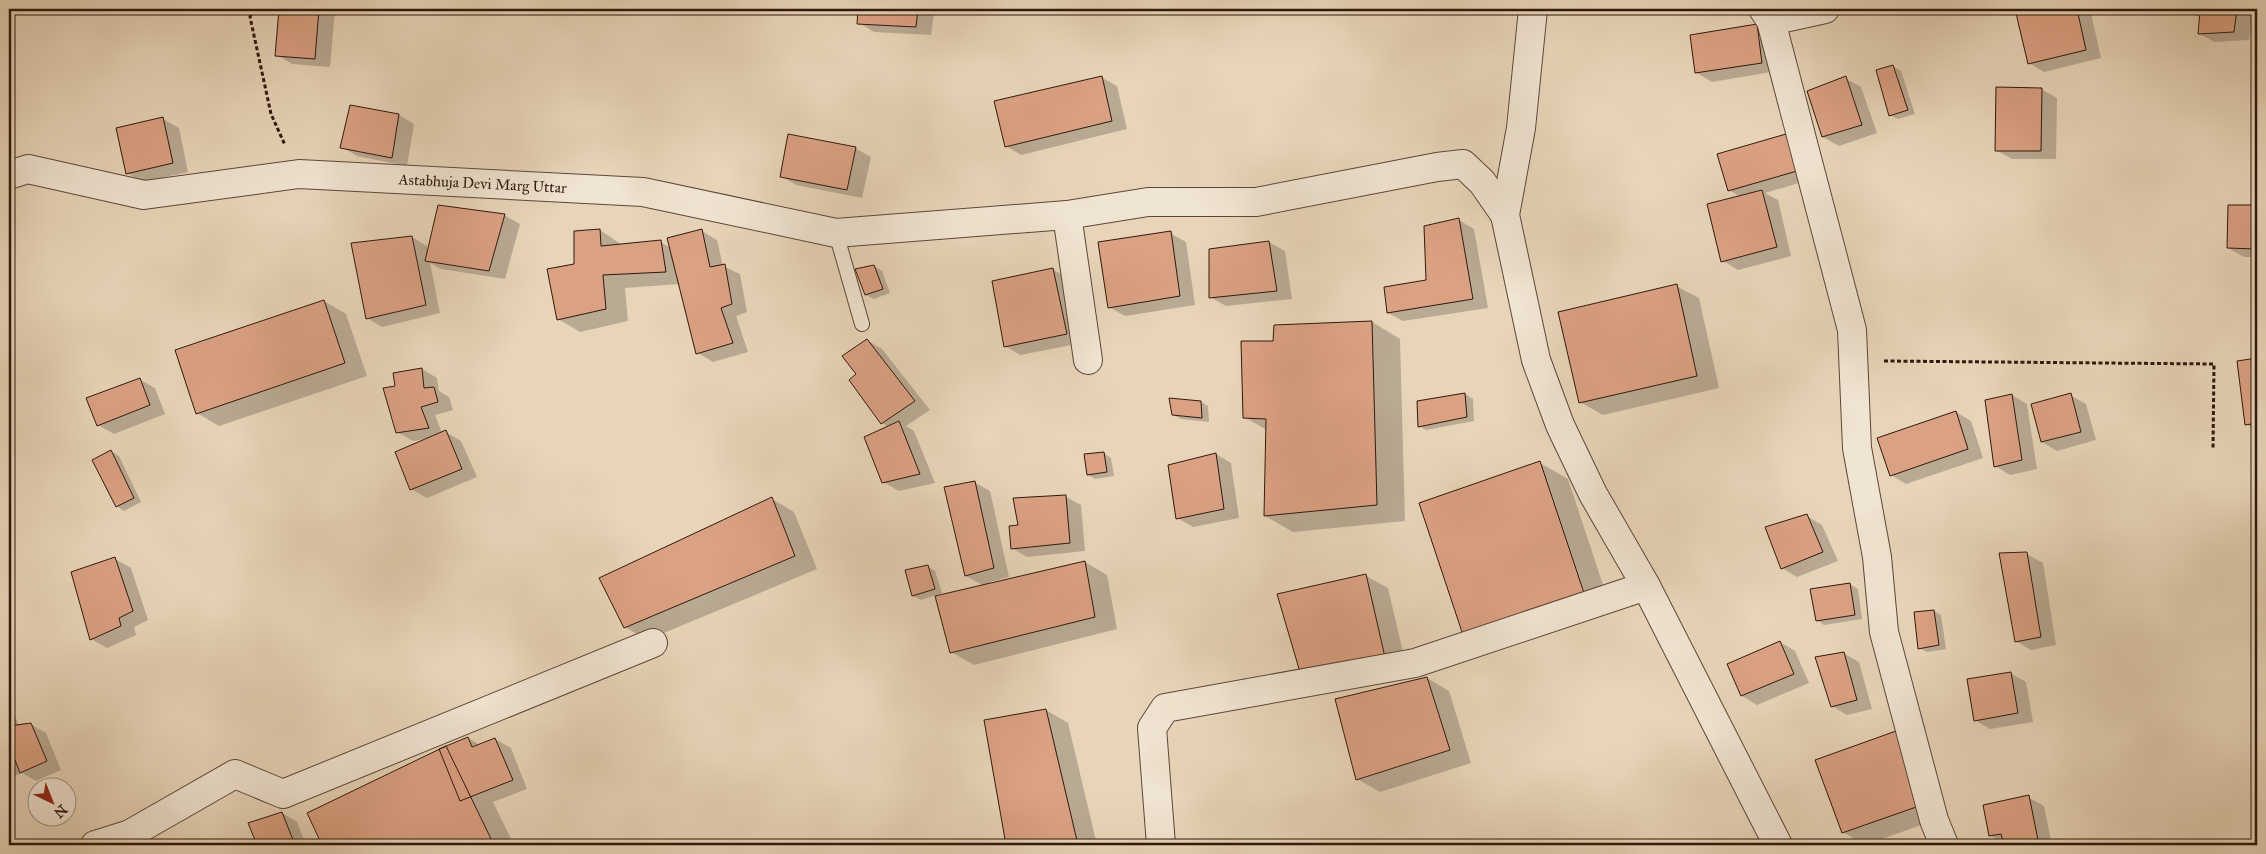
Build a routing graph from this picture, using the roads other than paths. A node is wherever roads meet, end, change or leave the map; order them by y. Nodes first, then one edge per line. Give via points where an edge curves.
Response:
1 (1533, 9) edge
2 (1826, 9) edge
3 (1767, 15) edge
4 (9, 176) edge
5 (1067, 214) junction
6 (1505, 215) junction
7 (836, 233) junction
8 (862, 324) dead end
9 (1088, 360) dead end
10 (1646, 586) junction
11 (653, 643) dead end
12 (95, 845) edge
13 (1161, 845) edge
14 (1778, 845) edge
15 (1944, 845) edge

1 - 6 street via 1521,128
2 - 3 street
3 - 15 street via 1852,330 1857,448 1877,557 1884,632 1934,820
4 - 7 street, Astabhuja Devi Marg Uttar via 28,169 144,195 299,174 643,192
5 - 6 street, Astabhuja Devi Marg Uttar via 1148,202 1256,202 1463,164 1482,182
5 - 7 street, Astabhuja Devi Marg Uttar
5 - 9 street
6 - 10 street via 1536,360 1560,424 1593,494
7 - 8 lane
10 - 13 street via 1415,664 1165,708 1152,728
10 - 14 street
11 - 12 street via 283,794 235,774 130,834

